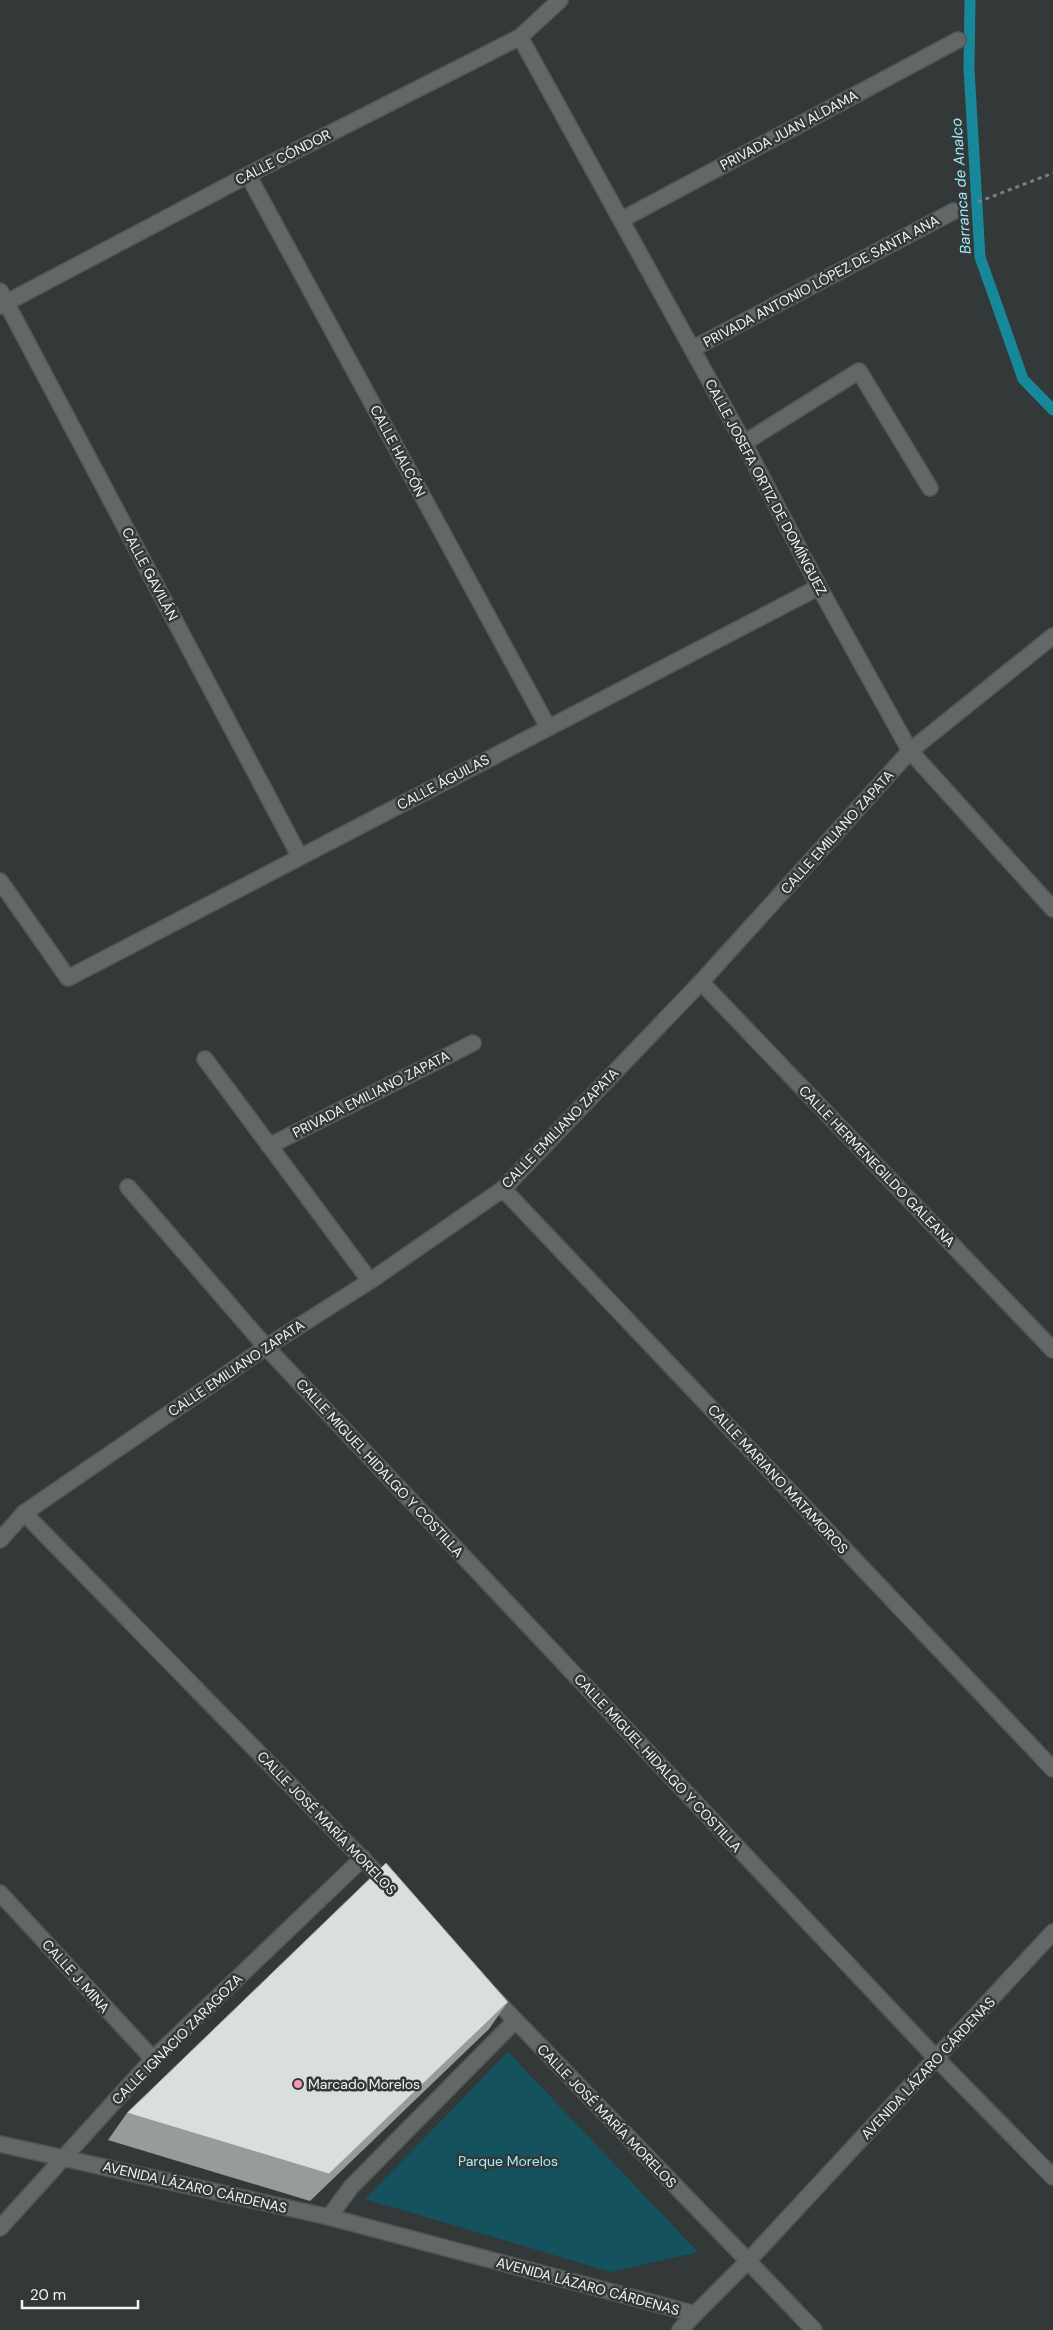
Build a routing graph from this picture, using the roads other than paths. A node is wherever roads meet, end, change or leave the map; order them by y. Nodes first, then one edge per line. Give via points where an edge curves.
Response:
1 (560, 0) edge
2 (520, 37) junction
3 (958, 40) dead end
4 (248, 175) junction
5 (954, 211) road end
6 (621, 220) junction
7 (2, 300) edge
8 (692, 349) junction
9 (744, 443) junction
10 (930, 488) dead end
11 (819, 587) junction
12 (1053, 636) edge
13 (548, 727) junction
14 (910, 751) junction
15 (300, 857) junction
16 (0, 881) edge
17 (1053, 909) edge
18 (701, 982) junction
19 (473, 1043) dead end
20 (205, 1059) dead end
21 (269, 1146) junction
22 (128, 1187) dead end
23 (503, 1189) junction
24 (370, 1281) junction
25 (266, 1346) junction
26 (1053, 1350) edge
27 (24, 1514) junction
28 (0, 1540) edge
29 (1053, 1769) edge
30 (363, 1858) junction
31 (0, 1893) edge
32 (396, 1894) edge
33 (1053, 1932) edge
34 (482, 1986) edge
35 (515, 2021) junction
36 (937, 2059) junction
37 (153, 2060) junction
38 (0, 2144) edge
39 (62, 2157) junction
40 (1053, 2177) edge
41 (329, 2217) junction
42 (0, 2228) edge
43 (748, 2261) junction
44 (695, 2314) junction
45 (680, 2330) edge
46 (814, 2330) edge

1 - 2 street, CALLE CÓNDOR
2 - 4 street, CALLE CÓNDOR
2 - 6 street, CALLE JOSEFA ORTIZ DE DOMÍNGUEZ
3 - 6 street, PRIVADA JUAN ALDAMA
4 - 7 street, CALLE CÓNDOR
4 - 13 street, CALLE HALCÓN
5 - 8 street, PRIVADA ANTONIO LÓPEZ DE SANTA ANA
6 - 8 street, CALLE JOSEFA ORTIZ DE DOMÍNGUEZ
7 - 15 street, CALLE GAVILÁN
8 - 9 street, CALLE JOSEFA ORTIZ DE DOMÍNGUEZ
9 - 10 street via 859,371
9 - 11 street, CALLE JOSEFA ORTIZ DE DOMÍNGUEZ
11 - 13 street, CALLE ÁGUILAS
11 - 14 street, CALLE JOSEFA ORTIZ DE DOMÍNGUEZ
12 - 14 street, CALLE EMILIANO ZAPATA
13 - 15 street, CALLE ÁGUILAS
14 - 17 street, CALLE JOSEFA ORTIZ DE DOMÍNGUEZ
14 - 18 street, CALLE EMILIANO ZAPATA
15 - 16 street, CALLE ÁGUILAS via 68,978
18 - 23 street, CALLE EMILIANO ZAPATA
18 - 26 street, CALLE HERMENEGILDO GALEANA
19 - 21 street, PRIVADA EMILIANO ZAPATA
20 - 21 street
21 - 24 street
22 - 25 street, CALLE MIGUEL HIDALGO Y COSTILLA
23 - 24 street, CALLE EMILIANO ZAPATA
23 - 29 street, CALLE MARIANO MATAMOROS
24 - 25 street, CALLE EMILIANO ZAPATA
25 - 27 street, CALLE EMILIANO ZAPATA
25 - 36 street, CALLE MIGUEL HIDALGO Y COSTILLA
27 - 28 street, CALLE EMILIANO ZAPATA
27 - 30 street, CALLE JOSÉ MARÍA MORELOS
30 - 32 street, CALLE JOSÉ MARÍA MORELOS
30 - 37 street, CALLE IGNACIO ZARAGOZA
31 - 37 street, CALLE J. MINA
33 - 36 street, AVENIDA LÁZARO CÁRDENAS
34 - 35 street, CALLE JOSÉ MARÍA MORELOS
35 - 41 street via 351,2187
35 - 43 street, CALLE JOSÉ MARÍA MORELOS
36 - 40 street, CALLE MIGUEL HIDALGO Y COSTILLA
36 - 43 street, AVENIDA LÁZARO CÁRDENAS
37 - 39 street, CALLE IGNACIO ZARAGOZA
38 - 39 street, AVENIDA LÁZARO CÁRDENAS
39 - 41 street, AVENIDA LÁZARO CÁRDENAS
39 - 42 street, CALLE IGNACIO ZARAGOZA
41 - 44 street, AVENIDA LÁZARO CÁRDENAS
43 - 44 street, AVENIDA LÁZARO CÁRDENAS
43 - 46 street, CALLE JOSÉ MARÍA MORELOS
44 - 45 street

